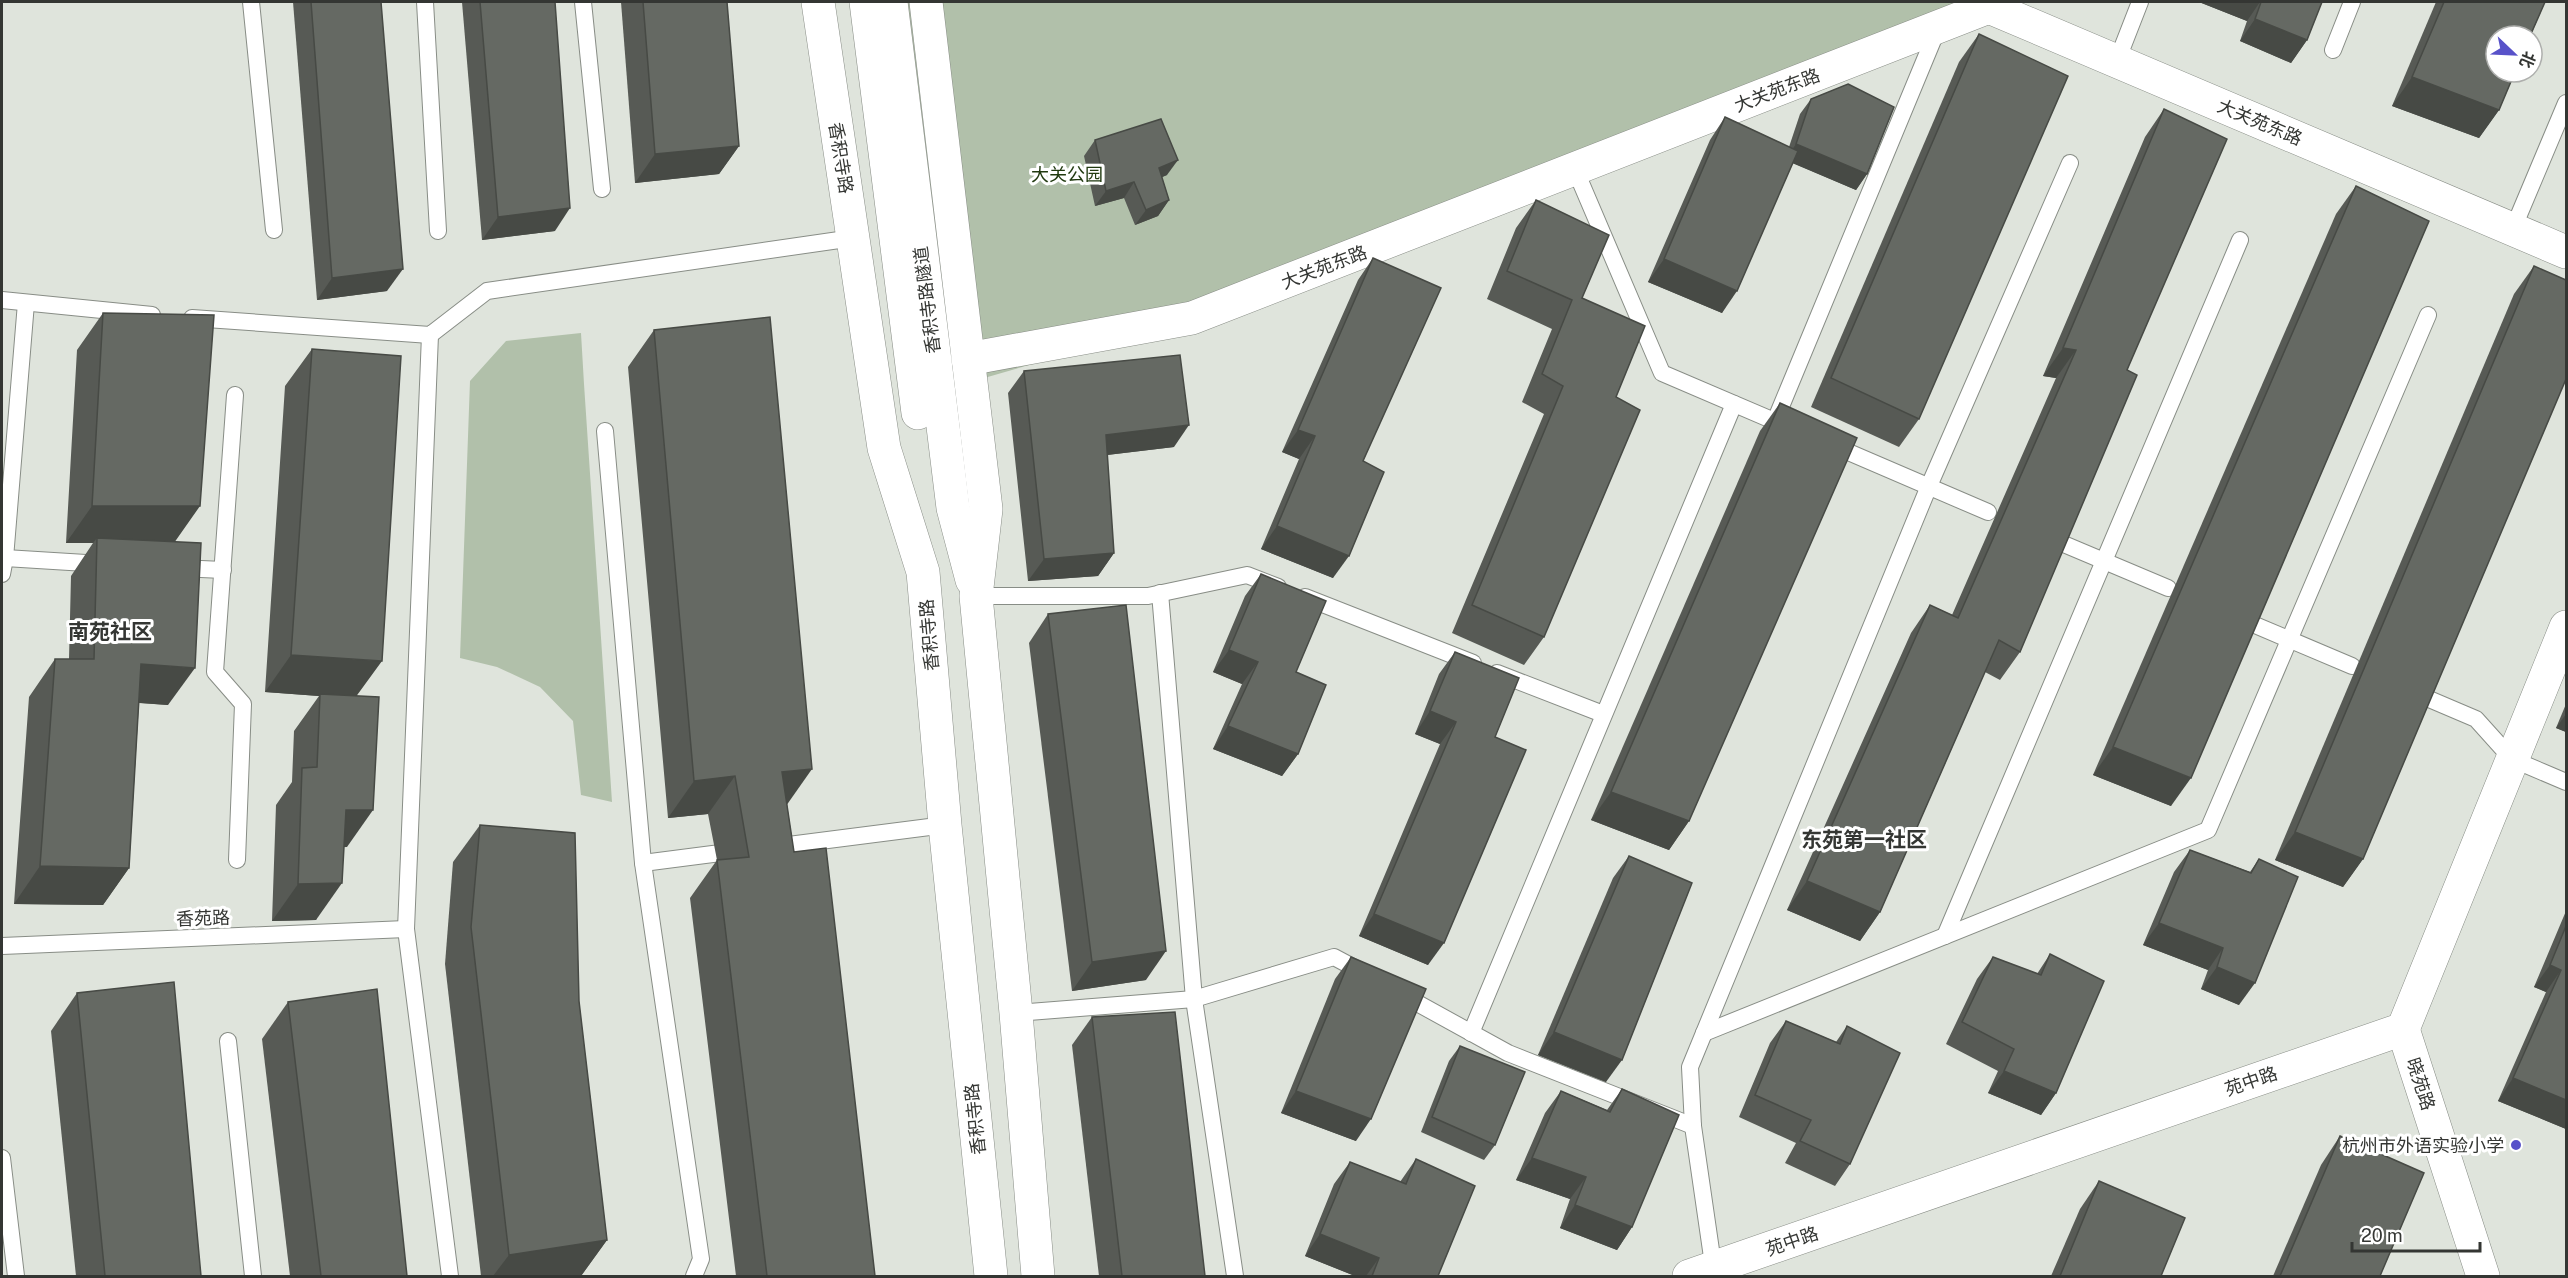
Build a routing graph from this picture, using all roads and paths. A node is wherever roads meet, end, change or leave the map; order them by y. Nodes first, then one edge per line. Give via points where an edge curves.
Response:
1 (251, 2) edge
2 (424, 2) edge
3 (583, 2) edge
4 (818, 2) edge
5 (866, 2) edge
6 (891, 2) edge
7 (926, 2) edge
8 (2140, 2) edge
9 (2352, 2) edge
10 (1988, 4) edge
11 (1939, 27) junction
12 (2333, 50) dead end
13 (2117, 61) junction
14 (2566, 103) edge
15 (2070, 163) dead end
16 (1575, 169) junction
17 (602, 189) dead end
18 (2513, 229) junction
19 (274, 230) dead end
20 (438, 231) dead end
21 (853, 238) junction
22 (2240, 240) dead end
23 (2566, 252) edge
24 (2, 300) edge
25 (26, 303) junction
26 (2428, 315) dead end
27 (430, 335) junction
28 (968, 358) junction
29 (235, 394) dead end
30 (1734, 404) junction
31 (1775, 421) junction
32 (605, 430) dead end
33 (1929, 486) junction
34 (1988, 512) dead end
35 (2066, 545) edge
36 (2103, 560) junction
37 (120, 565) edge
38 (3, 566) edge
39 (165, 567) edge
40 (223, 570) junction
41 (923, 572) junction
42 (2168, 588) dead end
43 (1160, 593) junction
44 (976, 596) junction
45 (2255, 625) edge
46 (2566, 627) edge
47 (2290, 640) junction
48 (2352, 666) dead end
49 (2429, 699) edge
50 (1603, 714) junction
51 (2512, 759) junction
52 (2566, 782) edge
53 (945, 825) junction
54 (237, 860) dead end
55 (643, 863) junction
56 (406, 929) junction
57 (1945, 936) junction
58 (2, 946) edge
59 (1194, 999) junction
60 (1016, 1013) junction
61 (2403, 1029) junction
62 (1471, 1032) junction
63 (1704, 1033) junction
64 (228, 1041) dead end
65 (1694, 1126) junction
66 (2, 1158) edge
67 (1706, 1274) edge
68 (16, 1276) edge
69 (253, 1276) edge
70 (450, 1276) edge
71 (694, 1276) edge
72 (991, 1276) edge
73 (1038, 1276) edge
74 (1235, 1276) edge
75 (2483, 1276) edge

1 - 19 lane
2 - 20 lane
3 - 17 lane
4 - 21 main road, 香积寺路
5 - 41 main road, 香积寺路隧道 via 931,518
6 - 44 main road, 香积寺路隧道 via 953,508
7 - 28 main road
8 - 13 lane
9 - 12 lane
10 - 11 main road, 大关苑东路
10 - 13 main road, 大关苑东路
11 - 16 main road, 大关苑东路
11 - 31 lane
13 - 18 main road, 大关苑东路
14 - 18 lane
15 - 33 lane
16 - 28 main road, 大关苑东路 via 1192,318
16 - 30 lane via 1662,373
18 - 23 main road, 大关苑东路
21 - 27 lane via 487,291
21 - 41 main road, 香积寺路 via 884,448
22 - 36 lane
24 - 25 lane
25 - 27 lane via 88,311
25 - 38 lane
26 - 47 lane
27 - 56 lane
28 - 44 main road via 986,509
29 - 40 lane
30 - 31 lane
30 - 50 lane
31 - 33 lane
32 - 55 lane
33 - 34 lane
33 - 63 lane
35 - 36 lane
36 - 42 lane
36 - 57 lane
37 - 38 lane
39 - 40 lane
40 - 54 lane via 215,672 243,704
41 - 53 main road, 香积寺路
43 - 44 lane
43 - 50 lane via 1247,575
43 - 59 lane
44 - 60 main road
45 - 47 lane
46 - 51 main road
47 - 48 lane
47 - 57 lane via 2208,830
49 - 51 lane via 2476,719
50 - 62 lane
51 - 52 lane
51 - 61 main road
53 - 55 lane
53 - 72 main road, 香积寺路
55 - 71 lane via 701,1259
56 - 58 lane, 香苑路
56 - 70 lane
57 - 63 lane
59 - 60 lane
59 - 62 lane via 1334,957
59 - 74 lane
60 - 73 main road
61 - 67 main road, 苑中路
61 - 75 main road, 晓苑路
62 - 65 lane via 1508,1053
63 - 65 lane via 1690,1067
64 - 69 lane
65 - 67 lane
66 - 68 lane

